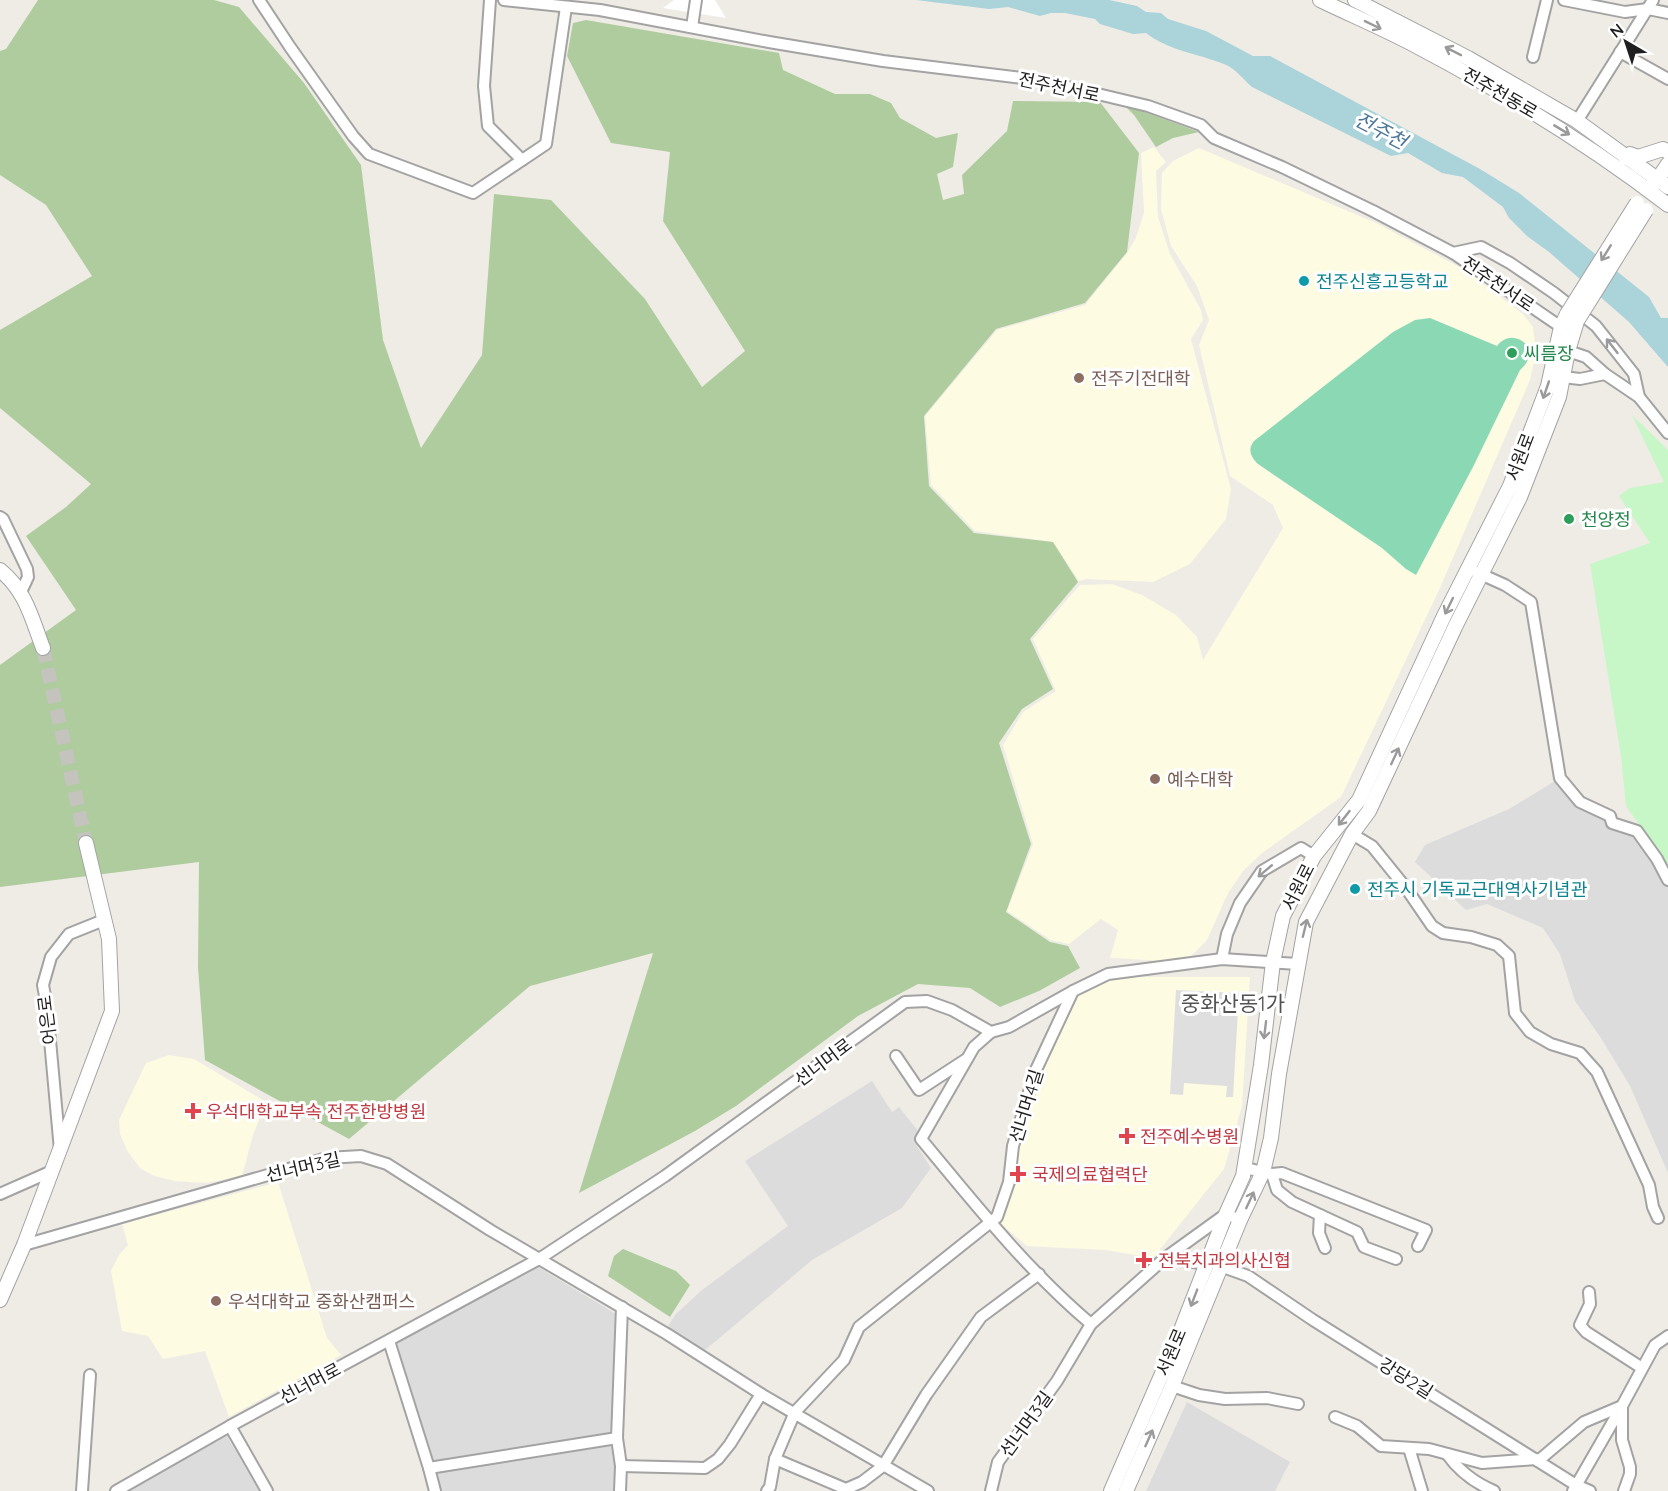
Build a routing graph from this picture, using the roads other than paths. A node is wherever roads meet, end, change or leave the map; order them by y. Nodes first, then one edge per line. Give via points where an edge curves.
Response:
1 (259, 0) edge
2 (490, 0) edge
3 (504, 0) edge
4 (696, 0) edge
5 (1320, 0) edge
6 (1355, 0) edge
7 (1547, 0) edge
8 (1564, 0) edge
9 (1626, 0) edge
10 (1650, 5) edge
11 (566, 7) junction
12 (1625, 12) junction
13 (1668, 13) edge
14 (692, 27) junction
15 (1620, 52) junction
16 (1533, 57) dead end
17 (1668, 79) edge
18 (1577, 121) junction
19 (1668, 152) edge
20 (1626, 158) junction
21 (522, 160) junction
22 (1668, 164) edge
23 (1663, 183) edge
24 (1651, 192) junction
25 (1668, 205) edge
26 (1453, 253) junction
27 (1572, 318) junction
28 (1561, 327) junction
29 (1568, 351) junction
30 (1605, 374) junction
31 (1563, 377) junction
32 (1639, 397) junction
33 (1668, 433) edge
34 (0, 517) edge
35 (1468, 568) junction
36 (0, 570) edge
37 (1481, 573) junction
38 (21, 592) junction
39 (43, 648) tunnel mouth
40 (1352, 834) junction
41 (86, 843) tunnel mouth
42 (1314, 856) junction
43 (1668, 880) edge
44 (104, 920) junction
45 (1222, 959) junction
46 (1273, 962) junction
47 (1298, 964) junction
48 (1073, 991) junction
49 (991, 1032) junction
50 (897, 1056) dead end
51 (968, 1058) junction
52 (60, 1150) junction
53 (1245, 1168) junction
54 (52, 1171) junction
55 (1268, 1173) junction
56 (0, 1194) edge
57 (1226, 1214) junction
58 (1320, 1215) junction
59 (1658, 1218) dead end
60 (1240, 1220) junction
61 (990, 1223) junction
62 (24, 1245) junction
63 (1418, 1246) dead end
64 (1325, 1248) dead end
65 (539, 1258) junction
66 (1165, 1258) junction
67 (1396, 1259) dead end
68 (1207, 1264) junction
69 (1223, 1267) junction
70 (1039, 1274) junction
71 (1589, 1292) dead end
72 (0, 1298) edge
73 (622, 1307) junction
74 (1091, 1324) junction
75 (1668, 1336) edge
76 (389, 1341) junction
77 (1642, 1368) junction
78 (90, 1375) dead end
79 (1172, 1386) junction
80 (761, 1394) junction
81 (1298, 1404) dead end
82 (1622, 1406) junction
83 (795, 1412) junction
84 (1335, 1417) dead end
85 (230, 1426) junction
86 (617, 1438) junction
87 (1409, 1448) junction
88 (1447, 1454) junction
89 (775, 1459) junction
90 (1537, 1460) junction
91 (621, 1466) junction
92 (884, 1466) junction
93 (429, 1468) junction
94 (855, 1488) edge
95 (1574, 1488) edge
96 (770, 1490) edge
97 (82, 1491) edge
98 (116, 1491) edge
99 (267, 1491) edge
100 (435, 1491) edge
101 (620, 1491) edge
102 (928, 1491) edge
103 (991, 1491) edge
104 (1111, 1491) edge
105 (1126, 1491) edge
106 (1422, 1491) edge
107 (1494, 1491) edge
108 (1590, 1491) edge
109 (1624, 1491) edge

1 - 21 street via 369,154 473,193
2 - 21 street via 484,86 488,126
3 - 11 street, 전주천서로
4 - 14 street
5 -> 24 street, 전주천동로 via 1418,46 1492,88 1571,135
18 -> 6 street, 전주천동로 via 1468,58
7 - 16 street
8 - 12 street
9 - 12 street
10 - 12 street
10 - 13 street
10 - 15 street
11 - 14 street, 전주천서로
11 - 21 street via 546,144
14 - 26 street, 전주천서로 via 883,61 1039,80 1148,106 1201,125 1214,138 1373,210
15 - 17 street
15 - 18 street
18 - 20 street, 전주천동로
19 - 20 street via 1663,149
20 - 23 street, 전주천동로
22 - 23 street
23 - 24 street
24 - 25 street, 전주천동로
24 - 27 street, bridge
26 - 28 street, 전주천서로
32 -> 26 street via 1634,374 1596,326 1554,293 1481,247
27 - 28 street, 서원로
27 - 29 street, 서원로
28 -> 35 street, 서원로 via 1548,386 1514,475
29 - 30 street via 1586,357
29 - 31 street, 서원로
30 - 31 street via 1580,379
30 - 32 street
31 - 37 street, 서원로 via 1520,497
32 - 33 street
34 - 38 street via 27,569
35 - 37 street
35 -> 42 street, 서원로 via 1359,800
36 - 38 street
40 -> 37 street, 서원로 via 1369,811
37 - 43 street via 1531,602 1560,778 1580,802 1610,816 1612,823 1637,831
38 - 39 street
47 -> 40 street, 서원로 via 1306,922
40 - 59 street via 1372,846 1432,926 1443,933 1497,945 1509,956 1515,1013 1530,1032 1580,1053 1597,1072 1650,1185
41 - 44 street, 어은로
42 -> 45 street via 1301,848 1262,871 1240,903
42 - 46 street, 서원로 via 1283,916
44 - 52 street, 어은로 via 109,939 112,1011
44 - 52 street, 어은로 via 69,934 51,957 43,985
45 - 46 street
45 - 48 street via 1108,974
46 - 47 street
46 -> 53 street, 서원로
47 - 55 street, 서원로 via 1279,1074
48 - 49 street via 1009,1027
48 - 61 street, 선너머4길 via 1035,1072 1013,1146 1009,1182 997,1217
49 - 51 street
49 - 65 street, 선너머로 via 927,1001 904,1002 674,1169
50 - 51 street via 919,1090
51 - 61 street via 921,1139
52 - 54 street, 어은로
53 - 55 street
53 - 57 street, 서원로
54 - 56 street
54 - 62 street, 어은로
55 - 58 street via 1277,1190
60 -> 55 street, 서원로
55 - 63 street via 1282,1173 1426,1230
57 - 60 street
57 - 66 street
57 - 68 street, 서원로
58 - 64 street via 1319,1233
58 - 67 street via 1357,1232 1364,1247
60 - 69 street, 서원로
61 - 70 street
61 - 83 street, 선너머4길 via 859,1327 844,1360
62 - 65 street, 선너머3길 via 327,1158 361,1155 387,1164
62 - 72 street, 어은로
65 - 73 street, 선너머3길
65 - 76 street, 선너머로
66 - 68 street
66 - 74 street
68 -> 104 street, 서원로
69 - 79 street, 서원로
69 - 90 street, 강당2길 via 1248,1276
70 - 74 street
70 - 92 street via 981,1317 926,1395
71 - 77 street via 1590,1304 1580,1325
73 - 80 street, 선너머3길
73 - 86 street
74 - 103 street, 선너머3길 via 1058,1381 998,1462
75 - 77 street via 1655,1345
76 - 85 street, 선너머로
76 - 93 street
77 - 82 street
78 - 97 street
79 - 81 street via 1226,1399 1267,1398
105 -> 79 street, 서원로
80 - 83 street, 선너머3길
80 - 91 street via 730,1444 705,1468
82 - 90 street via 1584,1422
82 - 95 street
82 - 109 street via 1622,1440 1630,1467
83 - 89 street
83 - 92 street, 선너머3길
84 - 87 street via 1357,1426 1381,1446
85 - 98 street, 선너머로
85 - 99 street
86 - 91 street
86 - 93 street
87 - 88 street
87 - 106 street
88 - 90 street via 1482,1463
88 - 107 street via 1456,1467
89 - 94 street via 846,1489
89 - 96 street
90 - 95 street, 강당2길
91 - 101 street
92 - 94 street
92 - 102 street, 선너머3길
93 - 100 street
95 - 108 street, 강당2길

